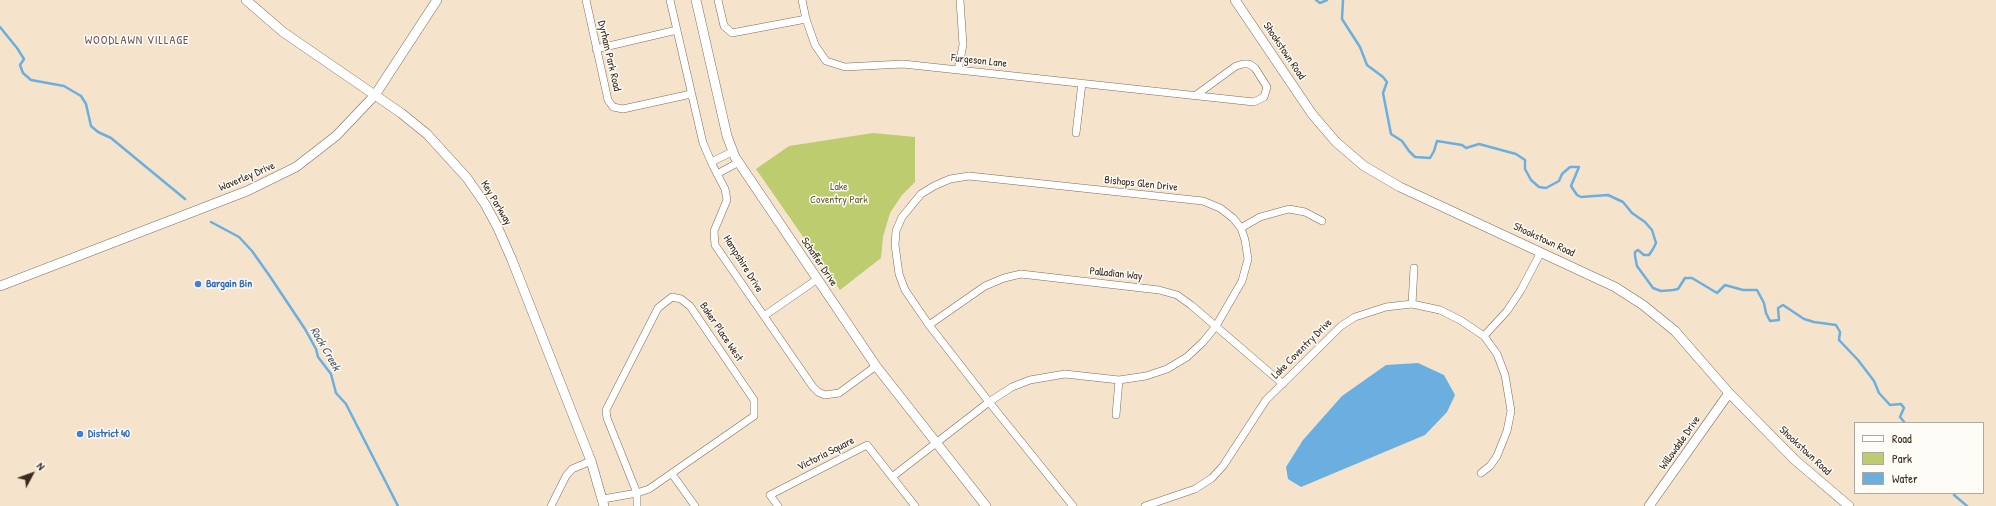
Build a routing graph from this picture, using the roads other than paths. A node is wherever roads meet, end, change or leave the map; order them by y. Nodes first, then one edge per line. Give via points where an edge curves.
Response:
1 (246, 0) edge
2 (437, 0) edge
3 (586, 0) edge
4 (670, 0) edge
5 (696, 0) edge
6 (718, 0) edge
7 (802, 0) edge
8 (960, 0) edge
9 (1235, 0) edge
10 (806, 19) junction
11 (676, 30) junction
12 (596, 49) junction
13 (958, 70) junction
14 (1082, 83) junction
15 (691, 94) junction
16 (375, 95) junction
17 (1196, 95) junction
18 (1076, 133) dead end
19 (732, 152) junction
20 (711, 162) junction
21 (739, 162) junction
22 (717, 174) junction
23 (1322, 220) dead end
24 (1241, 228) junction
25 (1541, 252) junction
26 (1414, 268) dead end
27 (816, 280) junction
28 (0, 286) edge
29 (1412, 304) junction
30 (764, 316) junction
31 (929, 325) junction
32 (1216, 326) junction
33 (1484, 336) junction
34 (876, 366) junction
35 (1118, 380) junction
36 (1283, 384) junction
37 (1729, 393) junction
38 (989, 402) junction
39 (1116, 415) dead end
40 (936, 444) junction
41 (591, 461) junction
42 (1481, 473) dead end
43 (672, 474) junction
44 (892, 478) junction
45 (637, 492) junction
46 (603, 502) edge
47 (551, 506) edge
48 (637, 506) edge
49 (695, 506) edge
50 (778, 506) edge
51 (915, 506) edge
52 (986, 506) edge
53 (1073, 506) edge
54 (1145, 506) edge
55 (1649, 506) edge
56 (1849, 506) edge

1 - 16 street, Key Parkway via 283,32
2 - 16 street, Waverley Drive
3 - 12 street, Dyrham Park Road
4 - 11 street, Hampshire Drive
5 - 19 street, Schaffer Drive
6 - 10 street via 724,26 732,33
7 - 10 street, Furgeson Lane
8 - 13 street via 963,45
9 - 25 street, Shookstown Road via 1312,114 1336,142 1358,161 1400,187
10 - 13 street, Furgeson Lane via 815,45 826,61 845,67 903,64
11 - 12 street
11 - 15 street, Hampshire Drive
12 - 15 street, Dyrham Park Road via 608,100 614,107 623,109
13 - 14 street, Furgeson Lane
14 - 17 street, Furgeson Lane
14 - 18 street
15 - 20 street, Hampshire Drive via 703,143
16 - 28 street, Waverley Drive via 336,136 296,167 273,180
16 - 41 street, Key Parkway via 427,134 462,172 485,204 512,260
17 - 17 street, Furgeson Lane via 1236,66 1243,64 1250,64 1255,68 1266,87 1264,97 1254,102
19 - 20 street
19 - 21 street, Schaffer Drive
20 - 22 street, Hampshire Drive
21 - 22 street
21 - 27 street, Schaffer Drive
22 - 30 street, Hampshire Drive via 725,189 727,200 714,231 715,245
23 - 24 street via 1289,209 1260,217
24 - 31 street, Bishops Glen Drive via 1220,208 1203,201 969,176 950,179 921,194 902,217 896,231 894,245 898,274 905,290
24 - 32 street, Bishops Glen Drive via 1248,259 1242,281
25 - 33 street via 1518,295
25 - 37 street, Shookstown Road via 1615,287 1643,305 1675,332
26 - 29 street
27 - 30 street
27 - 34 street, Schaffer Drive
29 - 33 street, Lake Coventry Drive via 1440,310
29 - 36 street, Lake Coventry Drive via 1370,311 1341,326
30 - 34 street, Hampshire Drive via 818,392 825,395 840,393
31 - 32 street, Palladian Way via 985,286 1021,274 1158,290 1176,295
31 - 38 street, Bishops Glen Drive
32 - 35 street, Bishops Glen Drive via 1187,357 1167,369 1146,376
32 - 36 street, Palladian Way
33 - 42 street via 1497,354 1505,375 1511,411 1507,431 1497,456
34 - 40 street, Schaffer Drive
35 - 38 street, Bishops Glen Drive via 1065,374 1046,376 1012,386
35 - 39 street
36 - 54 street, Lake Coventry Drive via 1266,400 1223,466 1212,478 1195,489
37 - 55 street, Willowdale Drive
37 - 56 street, Shookstown Road via 1795,460
38 - 40 street, Bishops Glen Drive
38 - 53 street
40 - 44 street
40 - 52 street, Schaffer Drive
41 - 46 street, Key Parkway
41 - 47 street via 572,469
43 - 45 street, Baker Place West via 649,489
43 - 45 street, Baker Place West via 754,416 754,400 690,306 682,299 672,297 658,308 606,410
43 - 49 street
44 - 50 street, Victoria Square via 867,445 770,495
44 - 51 street, Victoria Square
45 - 46 street, Baker Place West
45 - 48 street

